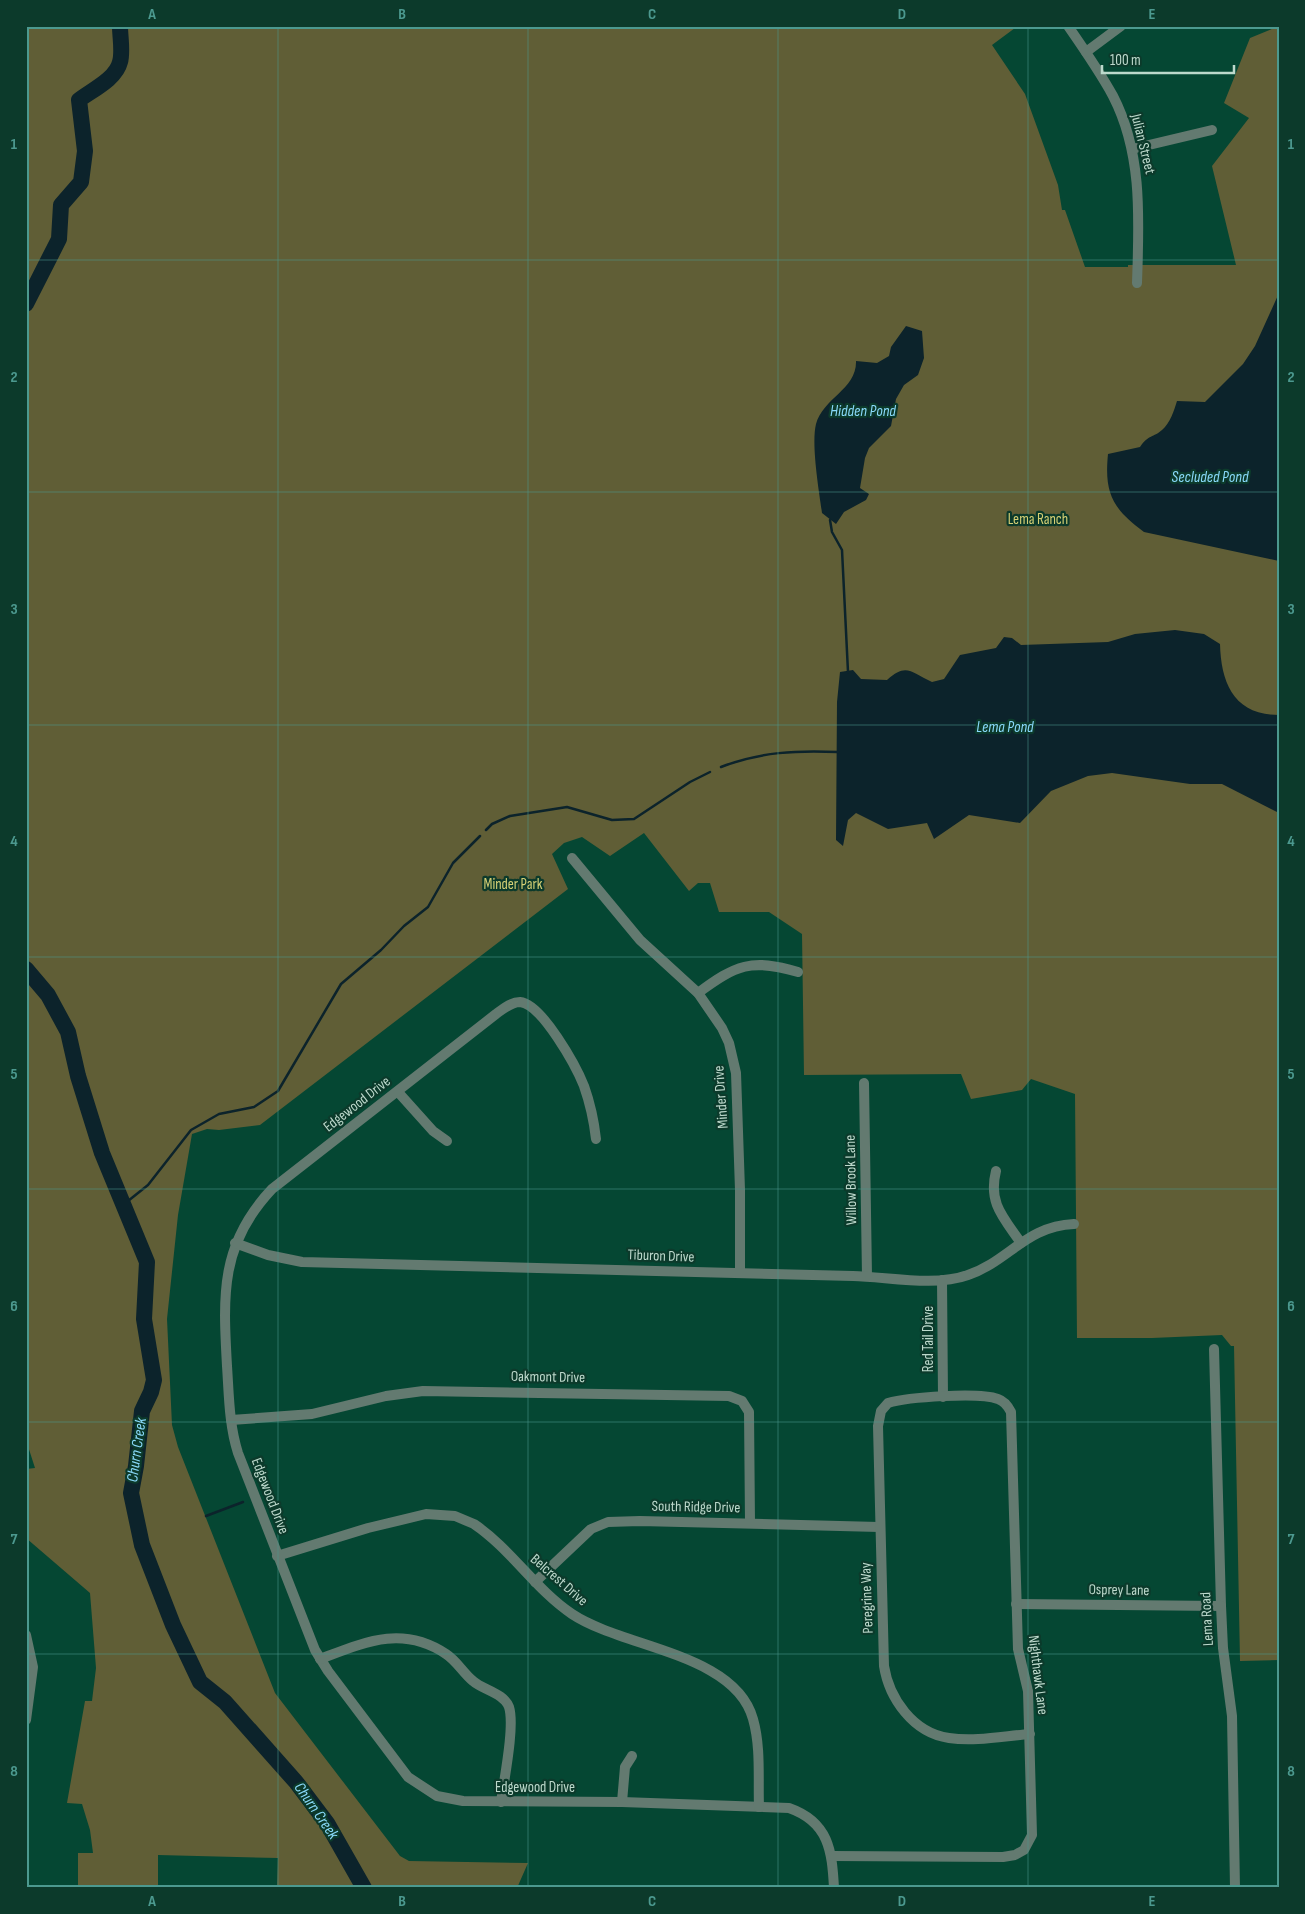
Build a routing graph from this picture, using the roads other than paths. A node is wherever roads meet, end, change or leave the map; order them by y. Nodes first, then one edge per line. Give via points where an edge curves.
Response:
1 (1068, 26) edge
2 (1121, 26) edge
3 (1086, 52) junction
4 (1212, 130) dead end
5 (1132, 149) junction
6 (1137, 283) dead end
7 (572, 858) dead end
8 (798, 972) dead end
9 (698, 993) junction
10 (864, 1083) dead end
11 (398, 1092) junction
12 (596, 1139) dead end
13 (447, 1141) dead end
14 (996, 1171) dead end
15 (1074, 1224) dead end
16 (1021, 1242) junction
17 (235, 1244) junction
18 (740, 1273) junction
19 (867, 1276) junction
20 (942, 1280) junction
21 (1214, 1349) dead end
22 (943, 1397) junction
23 (232, 1420) junction
24 (750, 1523) junction
25 (879, 1527) junction
26 (277, 1556) junction
27 (535, 1582) junction
28 (1016, 1604) junction
29 (1221, 1606) junction
30 (26, 1635) edge
31 (320, 1659) junction
32 (26, 1720) edge
33 (1030, 1734) junction
34 (632, 1756) dead end
35 (502, 1802) junction
36 (622, 1802) junction
37 (759, 1806) junction
38 (832, 1856) junction
39 (834, 1888) edge
40 (1235, 1888) edge

1 - 3 street, Julian Street
2 - 3 street
3 - 5 street, Julian Street via 1113,96
4 - 5 street
5 - 6 street, Julian Street via 1138,197
7 - 9 street, Minder Drive via 640,940
8 - 9 street via 755,964 734,970
9 - 18 street, Minder Drive via 722,1028 736,1072
10 - 19 street, Willow Brook Lane
11 - 12 street, Edgewood Drive via 496,1014 514,1003 523,1003 543,1019 576,1070 590,1105
11 - 13 street via 433,1131
11 - 17 street, Edgewood Drive via 272,1189 254,1210
14 - 16 street via 995,1202
15 - 16 street, Tiburon Drive via 1049,1227
16 - 20 street, Tiburon Drive via 978,1271
17 - 18 street, Tiburon Drive via 302,1262
17 - 23 street, Edgewood Drive via 227,1270 224,1299
18 - 19 street, Tiburon Drive
19 - 20 street, Tiburon Drive
20 - 22 street, Red Tail Drive
21 - 29 street, Lema Road
22 - 25 street, Peregrine Way via 892,1402 881,1411 878,1426
22 - 28 street, Nighthawk Lane via 998,1399 1012,1412
23 - 24 street, Oakmont Drive via 318,1413 386,1396 423,1391 729,1396 742,1401 749,1412
23 - 26 street, Edgewood Drive via 238,1453
24 - 25 street, South Ridge Drive
24 - 27 street, South Ridge Drive via 608,1522 585,1532
25 - 33 street, Peregrine Way via 884,1666 889,1689 902,1709 927,1729 947,1738
26 - 27 street, Belcrest Drive via 395,1520 442,1514 462,1518 479,1527
26 - 31 street, Edgewood Drive
27 - 37 street, Belcrest Drive via 580,1619 716,1672 739,1690 748,1704 756,1731
28 - 29 street, Osprey Lane
28 - 33 street, Nighthawk Lane via 1018,1649 1028,1691
29 - 40 street, Lema Road via 1232,1716
30 - 32 street via 33,1667
31 - 35 street, Edgewood Drive via 411,1780 432,1794 447,1799
31 - 35 street via 376,1639 420,1640 447,1654 474,1682 502,1698 509,1709
33 - 38 street, Nighthawk Lane via 1032,1835 1019,1853 1004,1857
34 - 36 street via 625,1767
35 - 36 street, Edgewood Drive
36 - 37 street, Edgewood Drive
37 - 38 street, Edgewood Drive via 789,1808 808,1817 823,1833
38 - 39 street, Edgewood Drive

